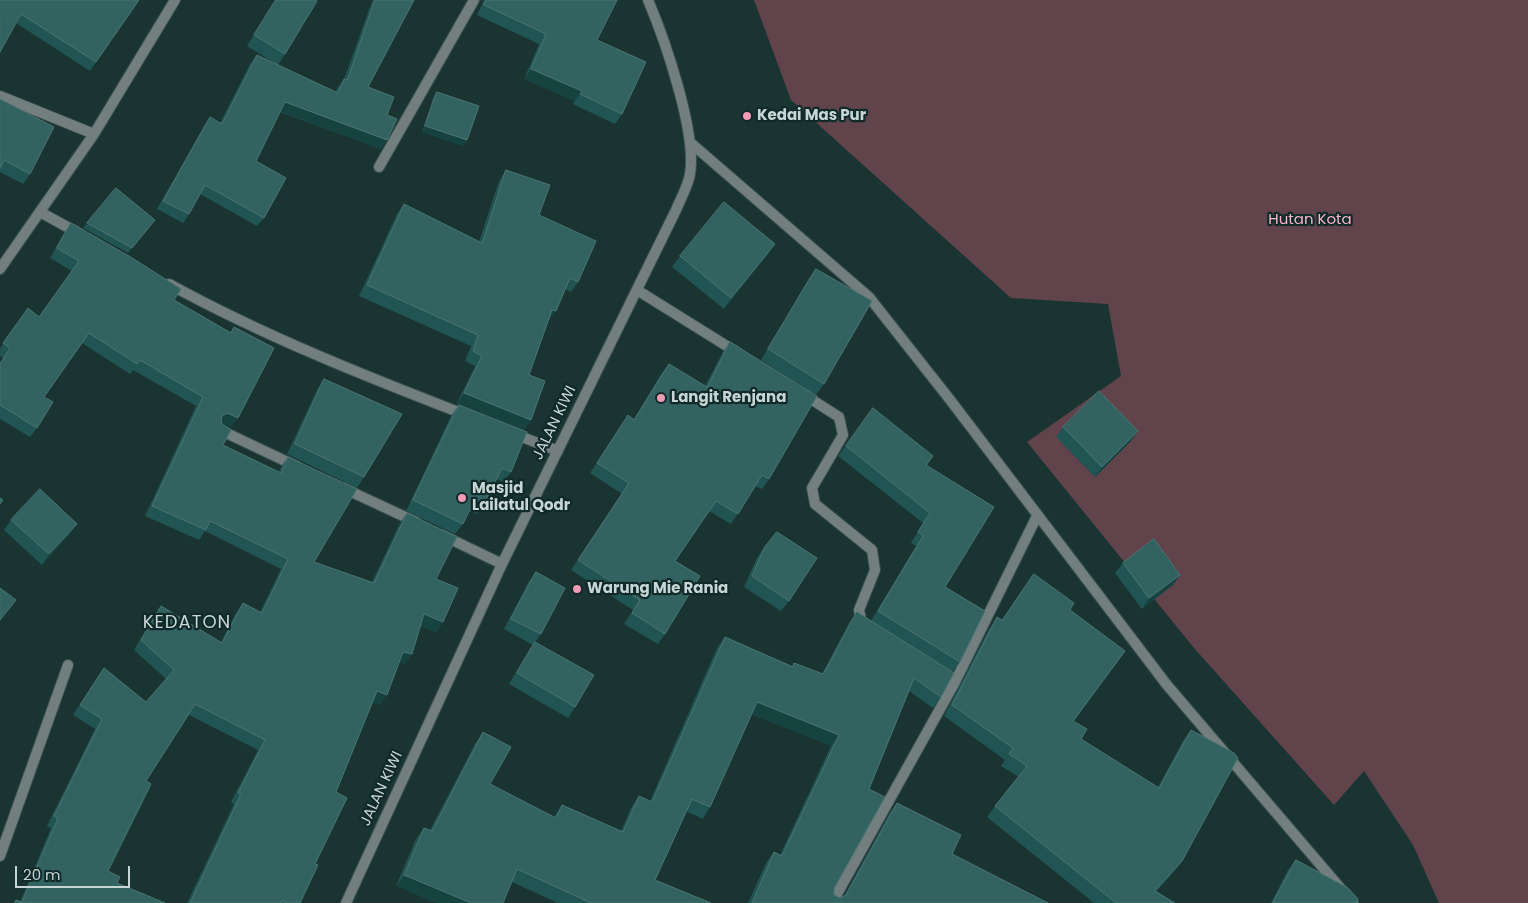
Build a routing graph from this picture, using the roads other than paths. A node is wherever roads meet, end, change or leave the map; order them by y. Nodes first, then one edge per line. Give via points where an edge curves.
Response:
1 (175, 0) edge
2 (474, 0) edge
3 (648, 0) edge
4 (0, 96) edge
5 (94, 134) junction
6 (692, 144) junction
7 (379, 167) dead end
8 (40, 212) junction
9 (90, 240) edge
10 (0, 269) edge
11 (156, 277) edge
12 (637, 290) junction
13 (746, 359) edge
14 (797, 390) edge
15 (478, 420) edge
16 (220, 430) edge
17 (504, 430) edge
18 (558, 451) junction
19 (307, 471) edge
20 (333, 483) edge
21 (1037, 516) junction
22 (502, 564) junction
23 (877, 634) edge
24 (68, 666) dead end
25 (932, 668) edge
26 (955, 682) junction
27 (0, 856) edge
28 (346, 903) edge
29 (832, 903) edge
30 (1352, 903) edge

1 - 5 street
2 - 7 street
3 - 6 street, JALAN KIWI
4 - 5 street
5 - 8 street
6 - 12 street, JALAN KIWI via 690,175
6 - 21 street via 869,297
8 - 9 street
8 - 10 street
11 - 15 street via 304,349
12 - 13 street
12 - 18 street, JALAN KIWI
14 - 23 street via 839,417 842,435 812,488 815,504 872,550 875,570 859,610 862,624
16 - 19 street
17 - 18 street
18 - 22 street, JALAN KIWI
20 - 22 street
21 - 26 street
21 - 30 street via 1167,685
22 - 28 street, JALAN KIWI
24 - 27 street
25 - 26 street
26 - 29 street

